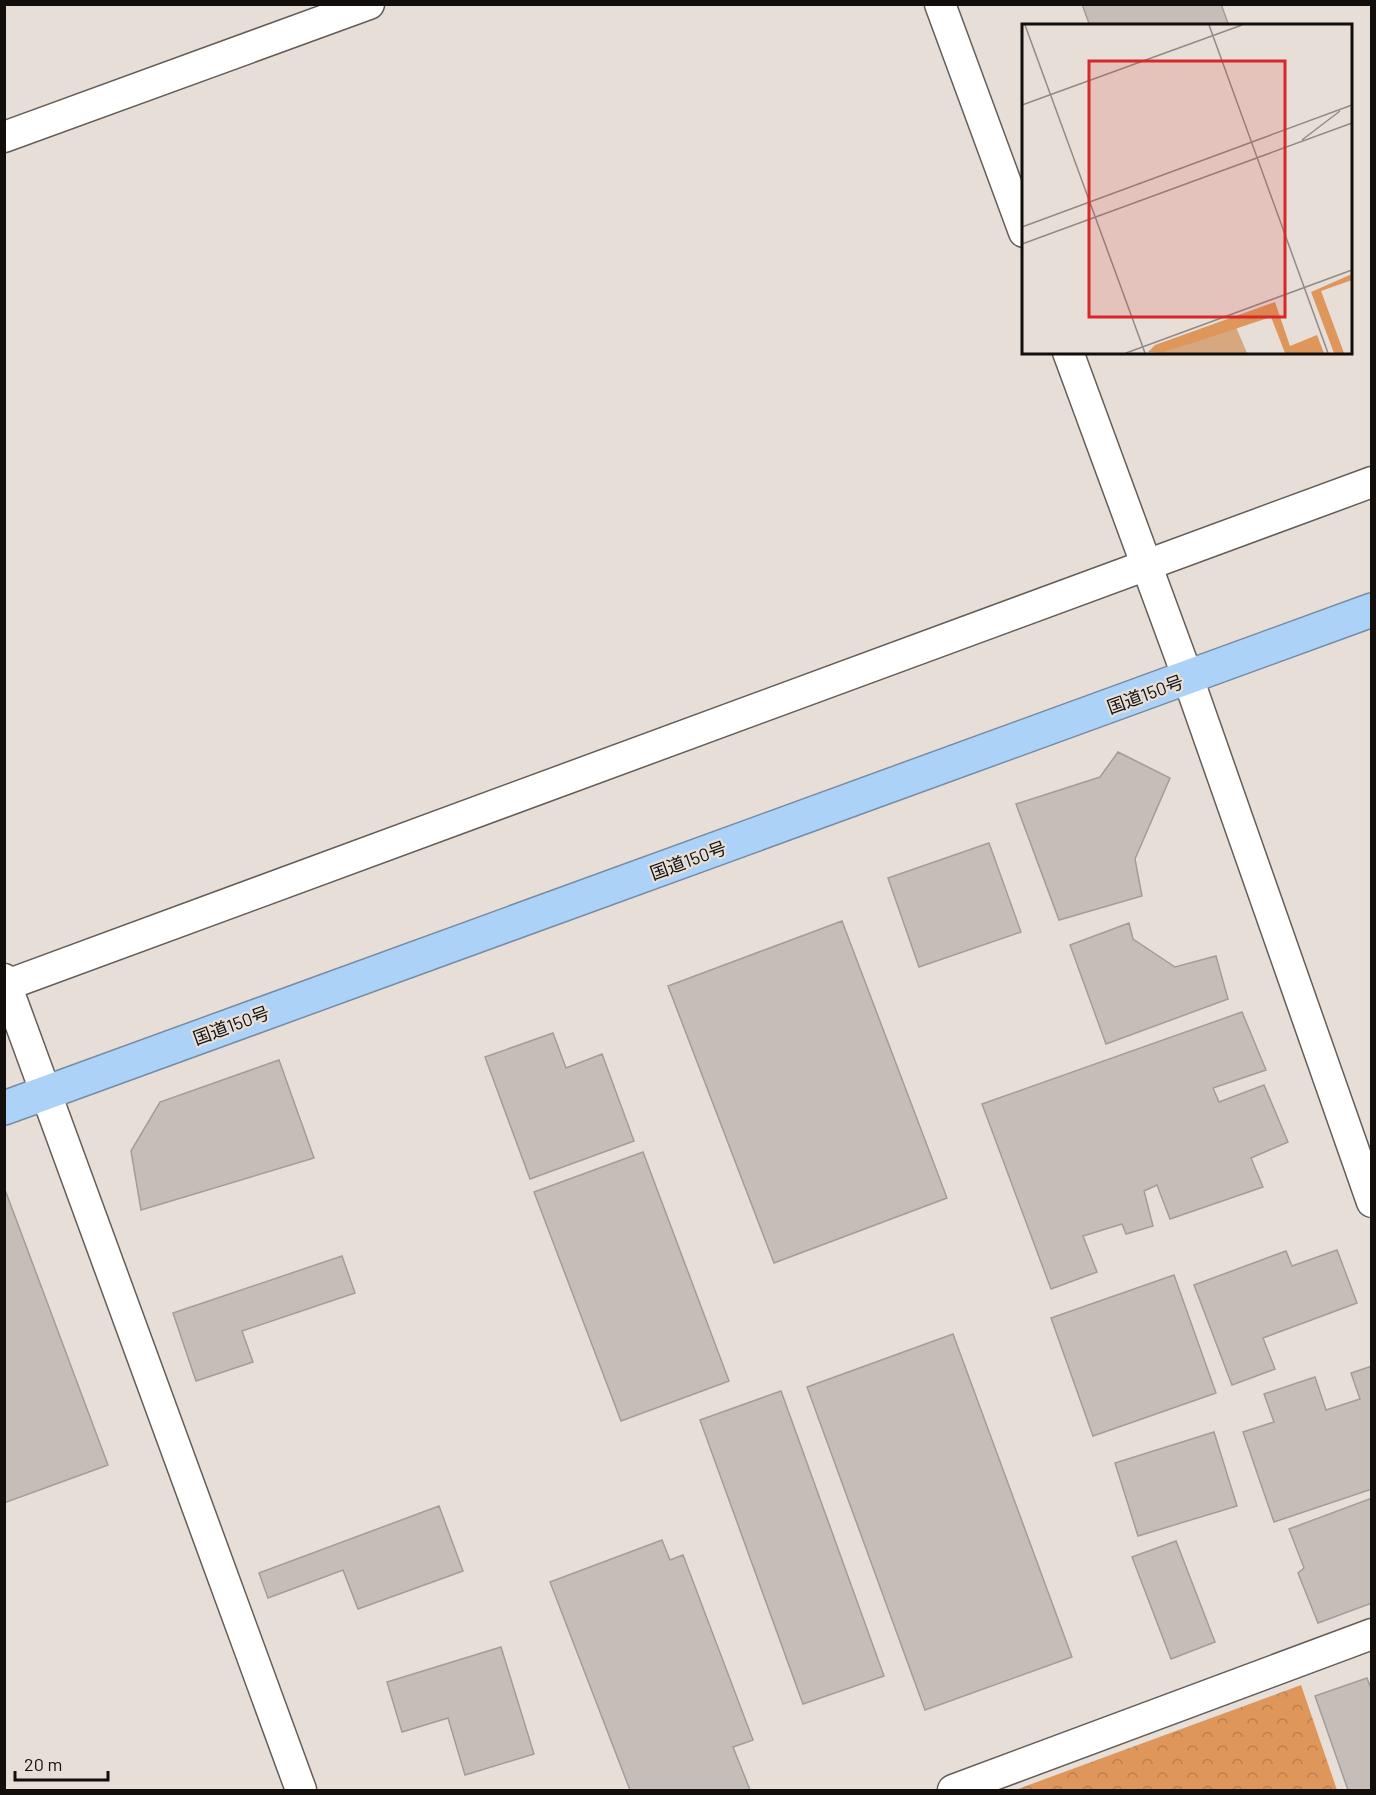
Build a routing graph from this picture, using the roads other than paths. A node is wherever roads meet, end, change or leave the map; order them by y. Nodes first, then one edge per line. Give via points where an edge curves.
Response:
1 (369, 4) edge
2 (940, 4) edge
3 (4, 137) edge
4 (1022, 229) edge
5 (1069, 354) edge
6 (1371, 482) edge
7 (1146, 565) junction
8 (1371, 610) edge
9 (1188, 678) junction
10 (5, 983) edge
11 (48, 1092) junction
12 (4, 1108) edge
13 (1371, 1203) edge
14 (1371, 1634) edge
15 (302, 1791) edge
16 (953, 1791) edge

1 - 3 street
2 - 4 street
5 - 7 street
6 - 7 street
7 - 9 street
7 - 10 street
8 - 9 highway, 国道150号
9 - 11 highway, 国道150号
9 - 13 street
10 - 11 street
11 - 12 highway, 国道150号
11 - 15 street
14 - 16 street

